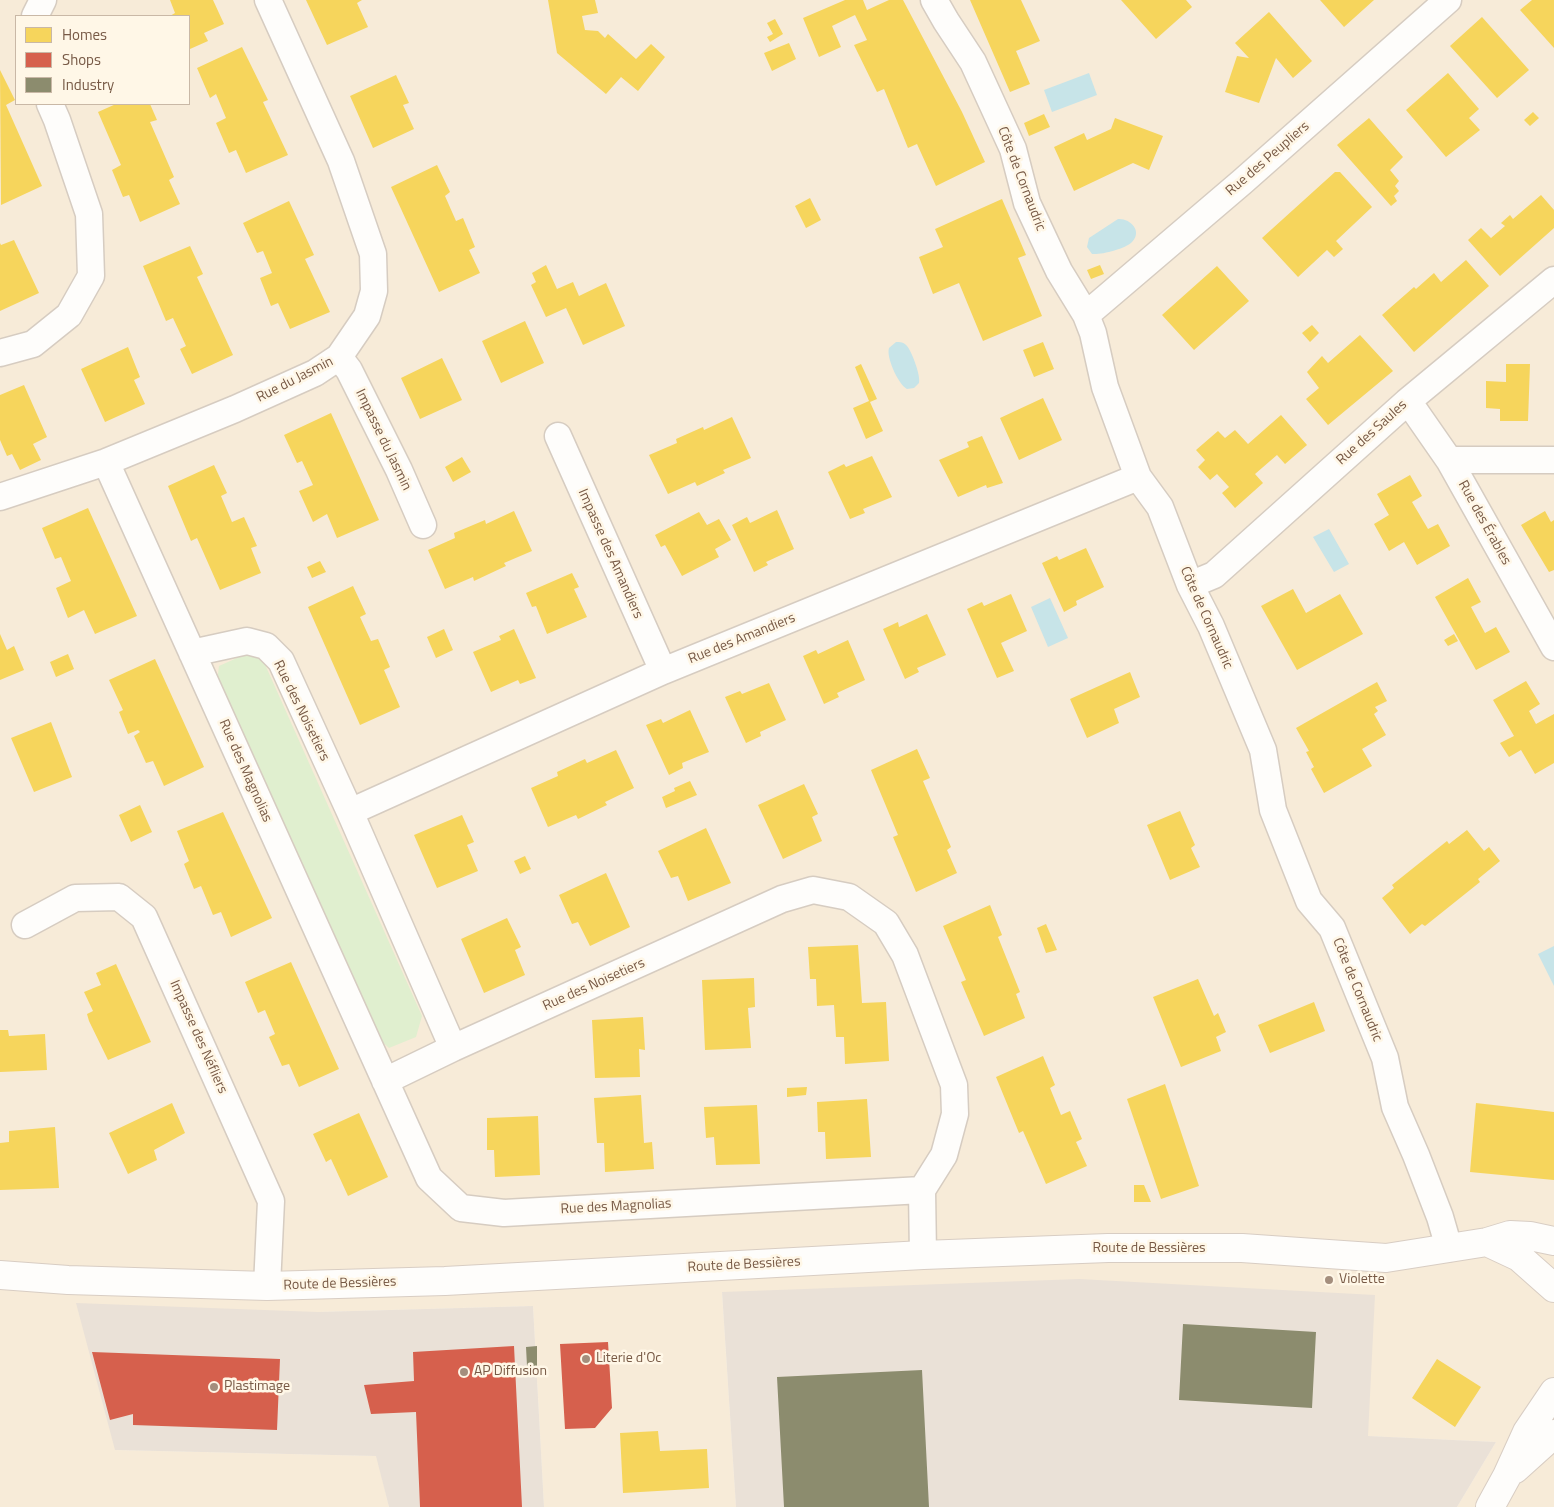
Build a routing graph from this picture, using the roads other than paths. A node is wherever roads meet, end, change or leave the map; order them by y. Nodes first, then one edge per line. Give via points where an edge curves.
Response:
1 (43, 0) edge
2 (268, 0) edge
3 (934, 0) edge
4 (1448, 0) edge
5 (36, 15) edge
6 (50, 105) edge
7 (1554, 280) edge
8 (1086, 314) junction
9 (0, 353) edge
10 (339, 357) junction
11 (1408, 402) junction
12 (558, 436) dead end
13 (1448, 460) junction
14 (1554, 460) edge
15 (106, 462) junction
16 (1138, 477) junction
17 (0, 497) edge
18 (423, 525) dead end
19 (1190, 585) junction
20 (1554, 647) edge
21 (192, 653) junction
22 (663, 671) junction
23 (350, 812) junction
24 (25, 925) dead end
25 (453, 1048) junction
26 (385, 1081) junction
27 (922, 1190) junction
28 (1554, 1241) edge
29 (1487, 1242) junction
30 (1449, 1248) junction
31 (923, 1255) junction
32 (0, 1274) edge
33 (267, 1286) junction
34 (1554, 1288) edge
35 (1554, 1392) edge
36 (1554, 1434) edge
37 (1507, 1476) junction
38 (1490, 1507) edge

1 - 5 street
2 - 10 street, Rue du Jasmin via 341,161 372,254 374,291 367,316
3 - 8 street, Côte de Cornaudric via 973,62 1013,149 1031,211 1059,271
4 - 8 street, Rue des Peupliers via 1242,182
6 - 9 street via 89,214 91,276 70,315 33,344
7 - 11 street, Rue des Saules
8 - 16 street, Côte de Cornaudric via 1105,387
10 - 15 street, Rue du Jasmin via 288,385
10 - 18 street, Impasse du Jasmin via 349,370 400,470
11 - 13 street, Rue des Érables
11 - 19 street, Rue des Saules via 1214,575
12 - 22 street, Impasse des Amandiers
13 - 14 street
13 - 20 street, Rue des Érables
15 - 17 street, Rue du Jasmin
15 - 21 street, Rue des Magnolias
16 - 19 street, Côte de Cornaudric via 1160,507
16 - 22 street, Rue des Amandiers
19 - 30 street, Côte de Cornaudric via 1211,626 1263,750 1273,810 1309,901 1332,928 1385,1058 1394,1107 1416,1155
21 - 23 street, Rue des Noisetiers via 247,641 266,646 280,661
21 - 26 street, Rue des Magnolias
22 - 23 street, Rue des Amandiers
23 - 25 street, Rue des Noisetiers
24 - 33 street, Impasse des Néfliers via 75,898 119,897 144,917 271,1201
25 - 26 street
25 - 27 street, Rue des Noisetiers via 782,900 813,890 849,897 886,922 905,955 954,1085 955,1114 944,1155
26 - 27 street, Rue des Magnolias via 429,1178 461,1208 504,1213
27 - 31 street
28 - 29 main road, Route de Bessières via 1510,1235
29 - 30 main road, Route de Bessières
29 - 34 main road via 1519,1257
30 - 31 main road, Route de Bessières via 1386,1258 1242,1248 1108,1248
31 - 33 main road, Route de Bessières via 445,1281
32 - 33 main road, Route de Bessières via 68,1280
35 - 37 main road via 1527,1432
36 - 37 main road
37 - 38 main road

